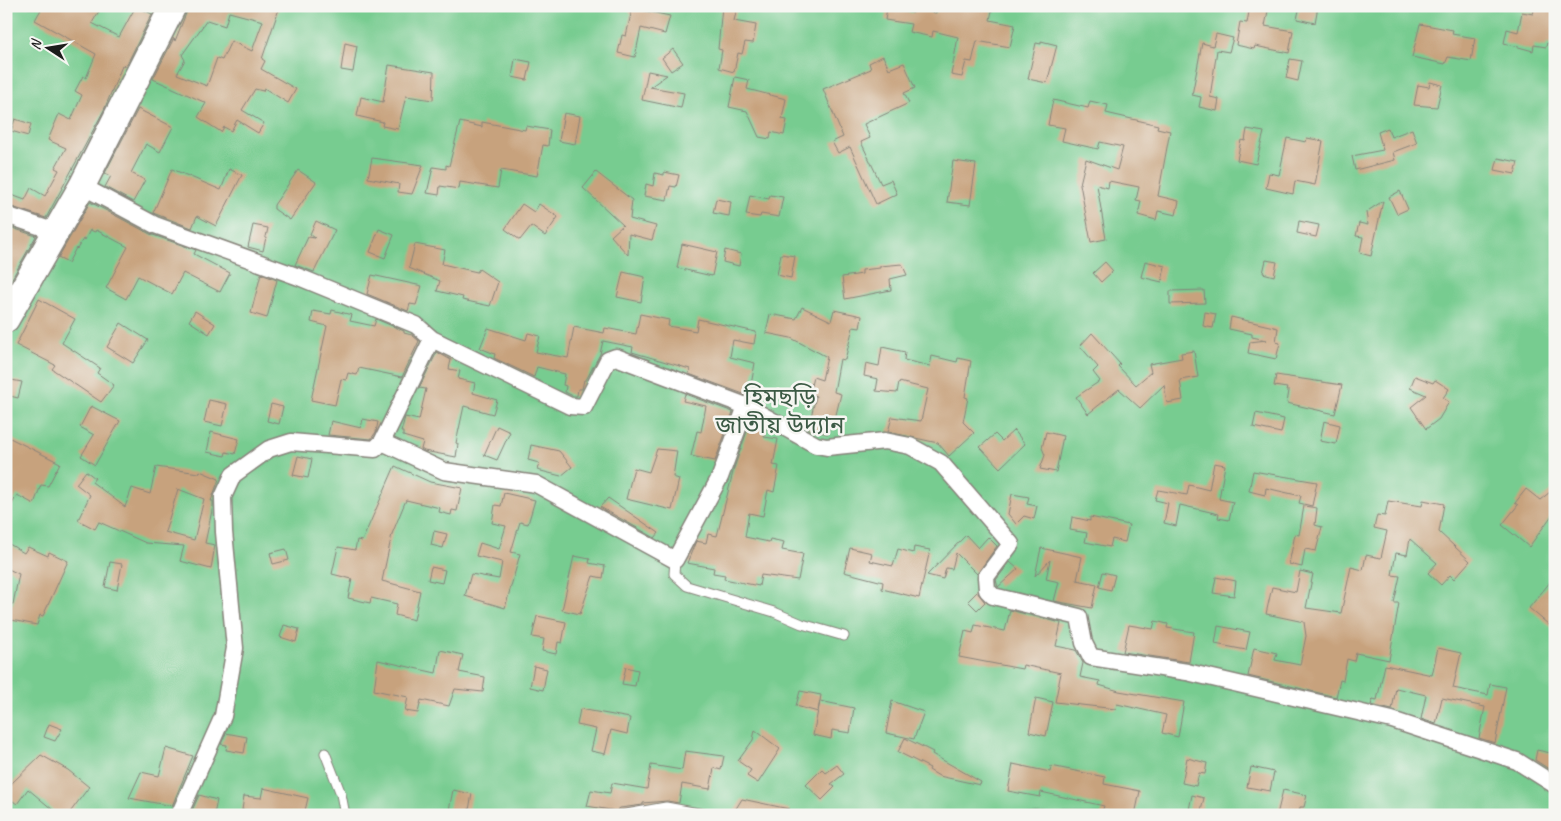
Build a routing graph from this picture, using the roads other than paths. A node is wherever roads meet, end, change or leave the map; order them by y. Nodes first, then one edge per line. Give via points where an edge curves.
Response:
1 (173, 6) edge
2 (82, 186) junction
3 (6, 214) edge
4 (56, 232) junction
5 (6, 319) edge
6 (432, 339) junction
7 (746, 406) junction
8 (382, 442) junction
9 (675, 560) junction
10 (844, 636) dead end
11 (325, 753) dead end
12 (1555, 785) edge
13 (179, 815) edge
14 (345, 815) edge
15 (621, 815) edge
16 (710, 815) edge

1 - 2 main road
2 - 4 main road
2 - 6 street via 155,225 299,277 416,325
3 - 4 street
4 - 5 main road
6 - 7 street via 570,406 584,407 608,360 616,357
6 - 8 street
7 - 9 street via 720,477
7 - 12 street via 816,445 898,442 942,463 1011,544 986,577 987,590 992,596 1079,617 1084,644 1091,657 1187,672 1392,720 1517,761
8 - 9 street via 444,471 536,484
8 - 13 street via 375,449 291,442 269,449 233,475 223,497 235,648 223,716
9 - 10 lane via 674,574 687,586
11 - 14 lane
15 - 16 lane via 666,807

